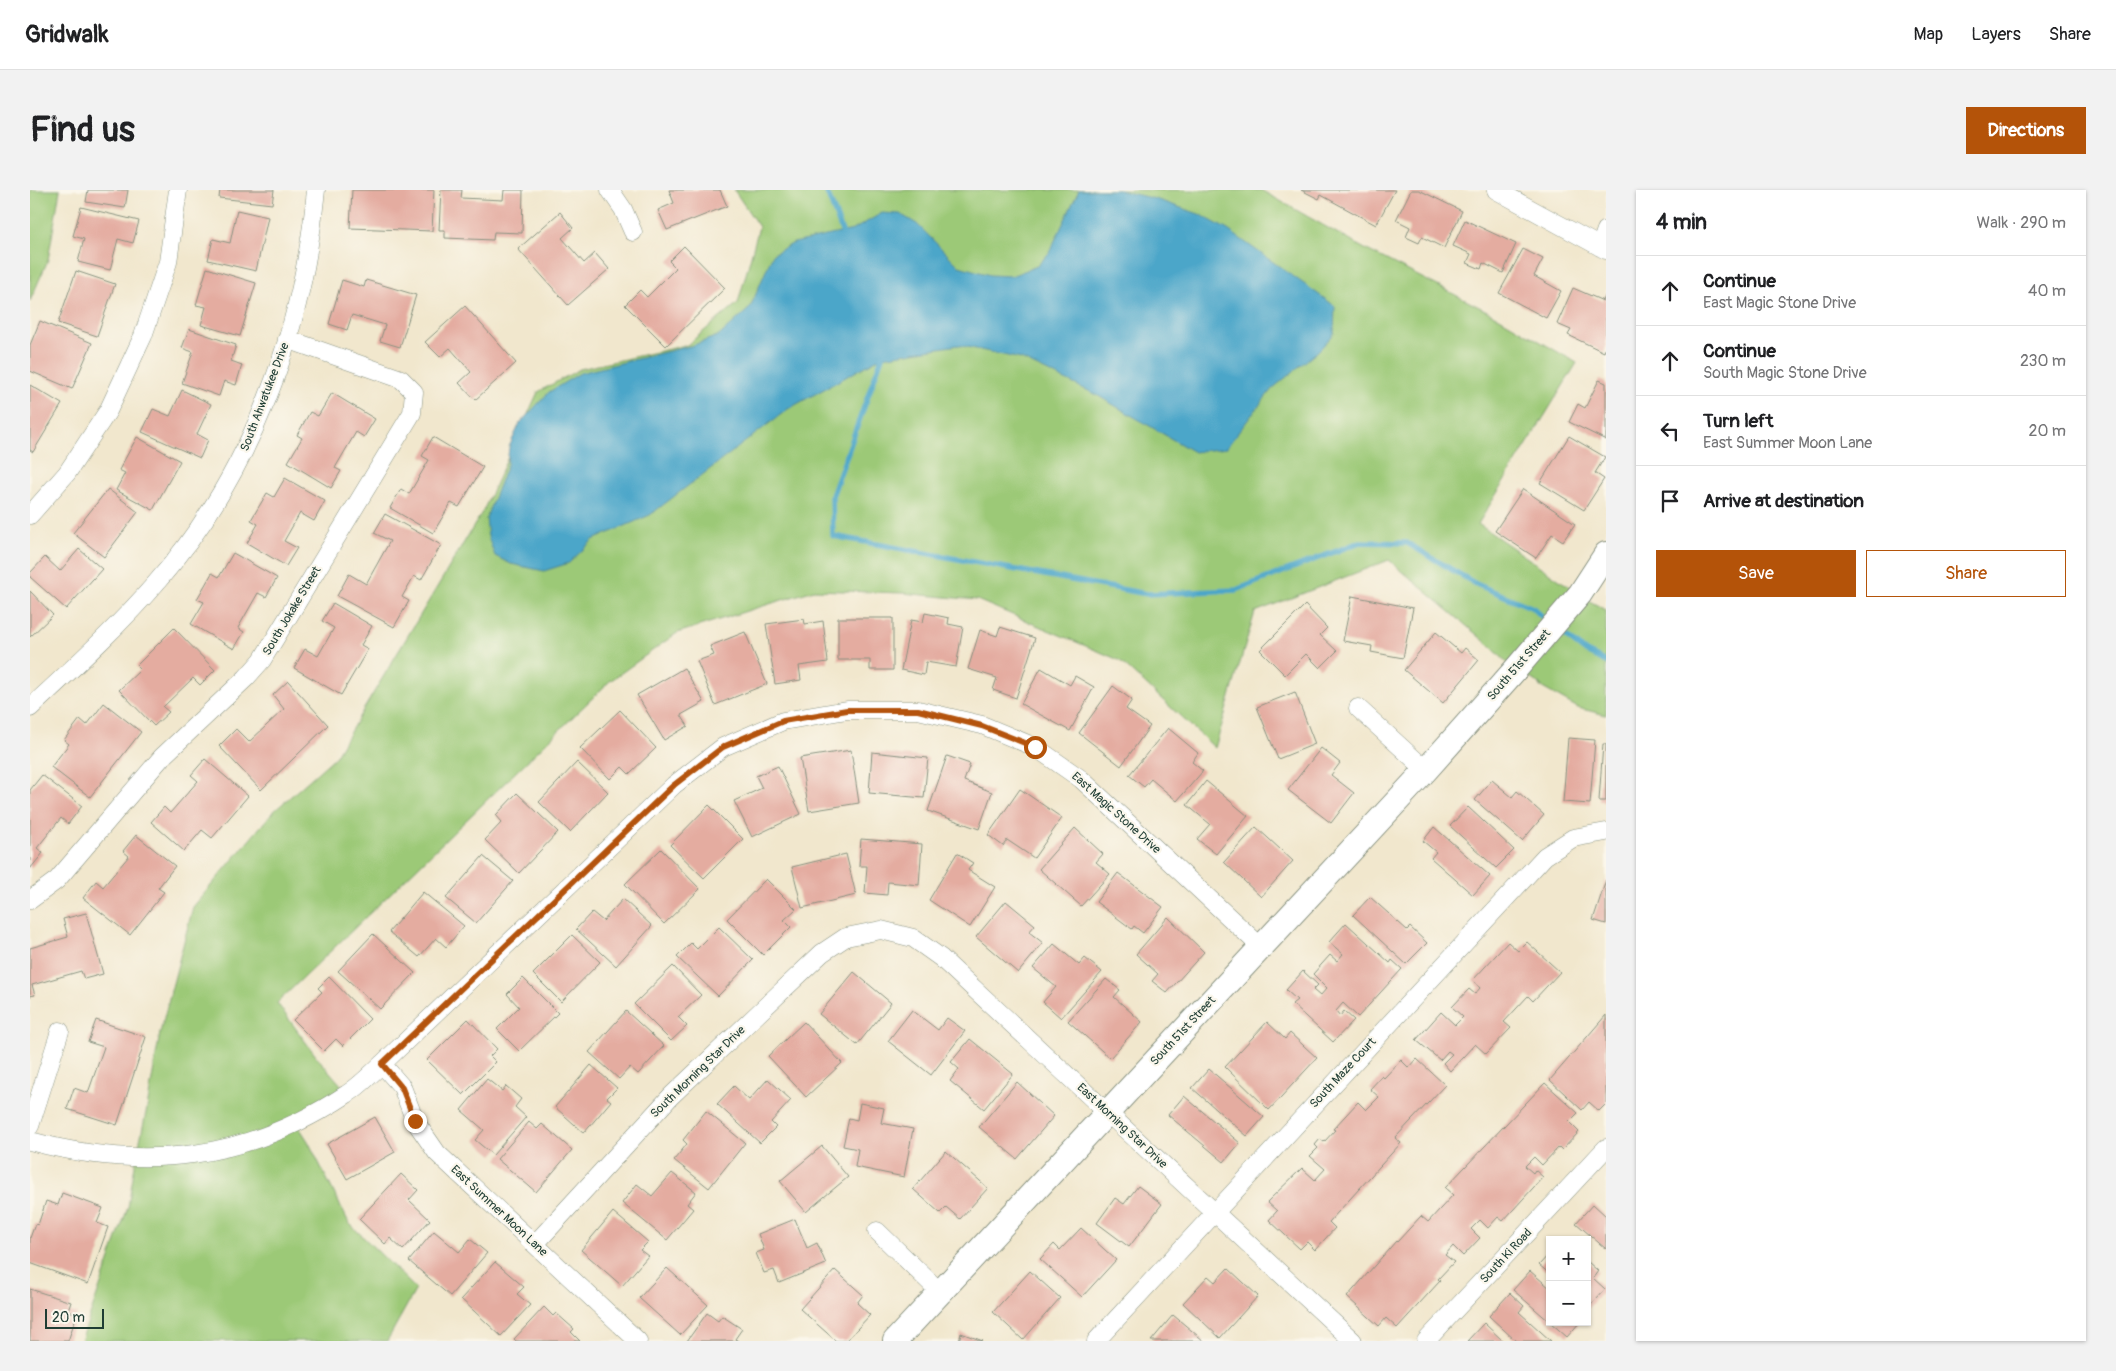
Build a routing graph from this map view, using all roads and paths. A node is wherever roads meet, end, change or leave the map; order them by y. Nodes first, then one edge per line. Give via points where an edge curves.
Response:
1 (178, 190) edge
2 (316, 190) edge
3 (610, 190) edge
4 (1496, 190) edge
5 (1606, 230) edge
6 (633, 232) dead end
7 (1603, 248) edge
8 (288, 339) junction
9 (30, 515) edge
10 (1606, 554) edge
11 (30, 708) edge
12 (1358, 708) dead end
13 (1426, 770) junction
14 (1606, 832) edge
15 (30, 900) edge
16 (881, 930) joint
17 (1261, 947) junction
18 (60, 1031) dead end
19 (382, 1064) junction
20 (1108, 1114) junction
21 (30, 1126) edge
22 (30, 1141) edge
23 (1606, 1148) edge
24 (1215, 1212) junction
25 (877, 1231) dead end
26 (535, 1244) junction
27 (940, 1292) junction
28 (638, 1341) edge
29 (895, 1341) edge
30 (1096, 1341) edge
31 (1353, 1341) edge
32 (1426, 1341) edge

1 - 9 street via 168,262 143,336 108,411 67,473
2 - 8 street, South Ahwatukee Drive via 312,235
3 - 6 street
4 - 7 street
5 - 7 street
8 - 11 street, South Ahwatukee Drive via 242,457 197,530 157,582 110,634
8 - 15 street, South Jokake Street via 402,379 414,392 412,413 262,660 162,757 58,880
10 - 13 street, South 51st Street via 1574,600
12 - 13 street
13 - 17 street, South 51st Street
14 - 24 street, South Maze Court via 1573,838 1545,856
16 - 20 street, East Morning Star Drive via 913,938 941,958
16 - 26 street, South Morning Star Drive via 846,937 822,953 671,1096
17 - 19 street, East Magic Stone Drive via 1081,779 1035,747 982,726 918,710 847,710 783,721 723,747 674,785
17 - 20 street, South 51st Street
18 - 21 street
19 - 22 street, East Magic Stone Drive via 348,1093 296,1123 254,1141 178,1156 136,1159 86,1154
19 - 26 street, East Summer Moon Lane via 402,1088 415,1121 437,1153
20 - 24 street, East Morning Star Drive
20 - 27 street, South 51st Street
23 - 32 street, South Ki Road
24 - 30 street, South Maze Court
24 - 31 street, East Morning Star Drive
25 - 27 street
26 - 28 street, East Summer Moon Lane
27 - 29 street, South 51st Street

